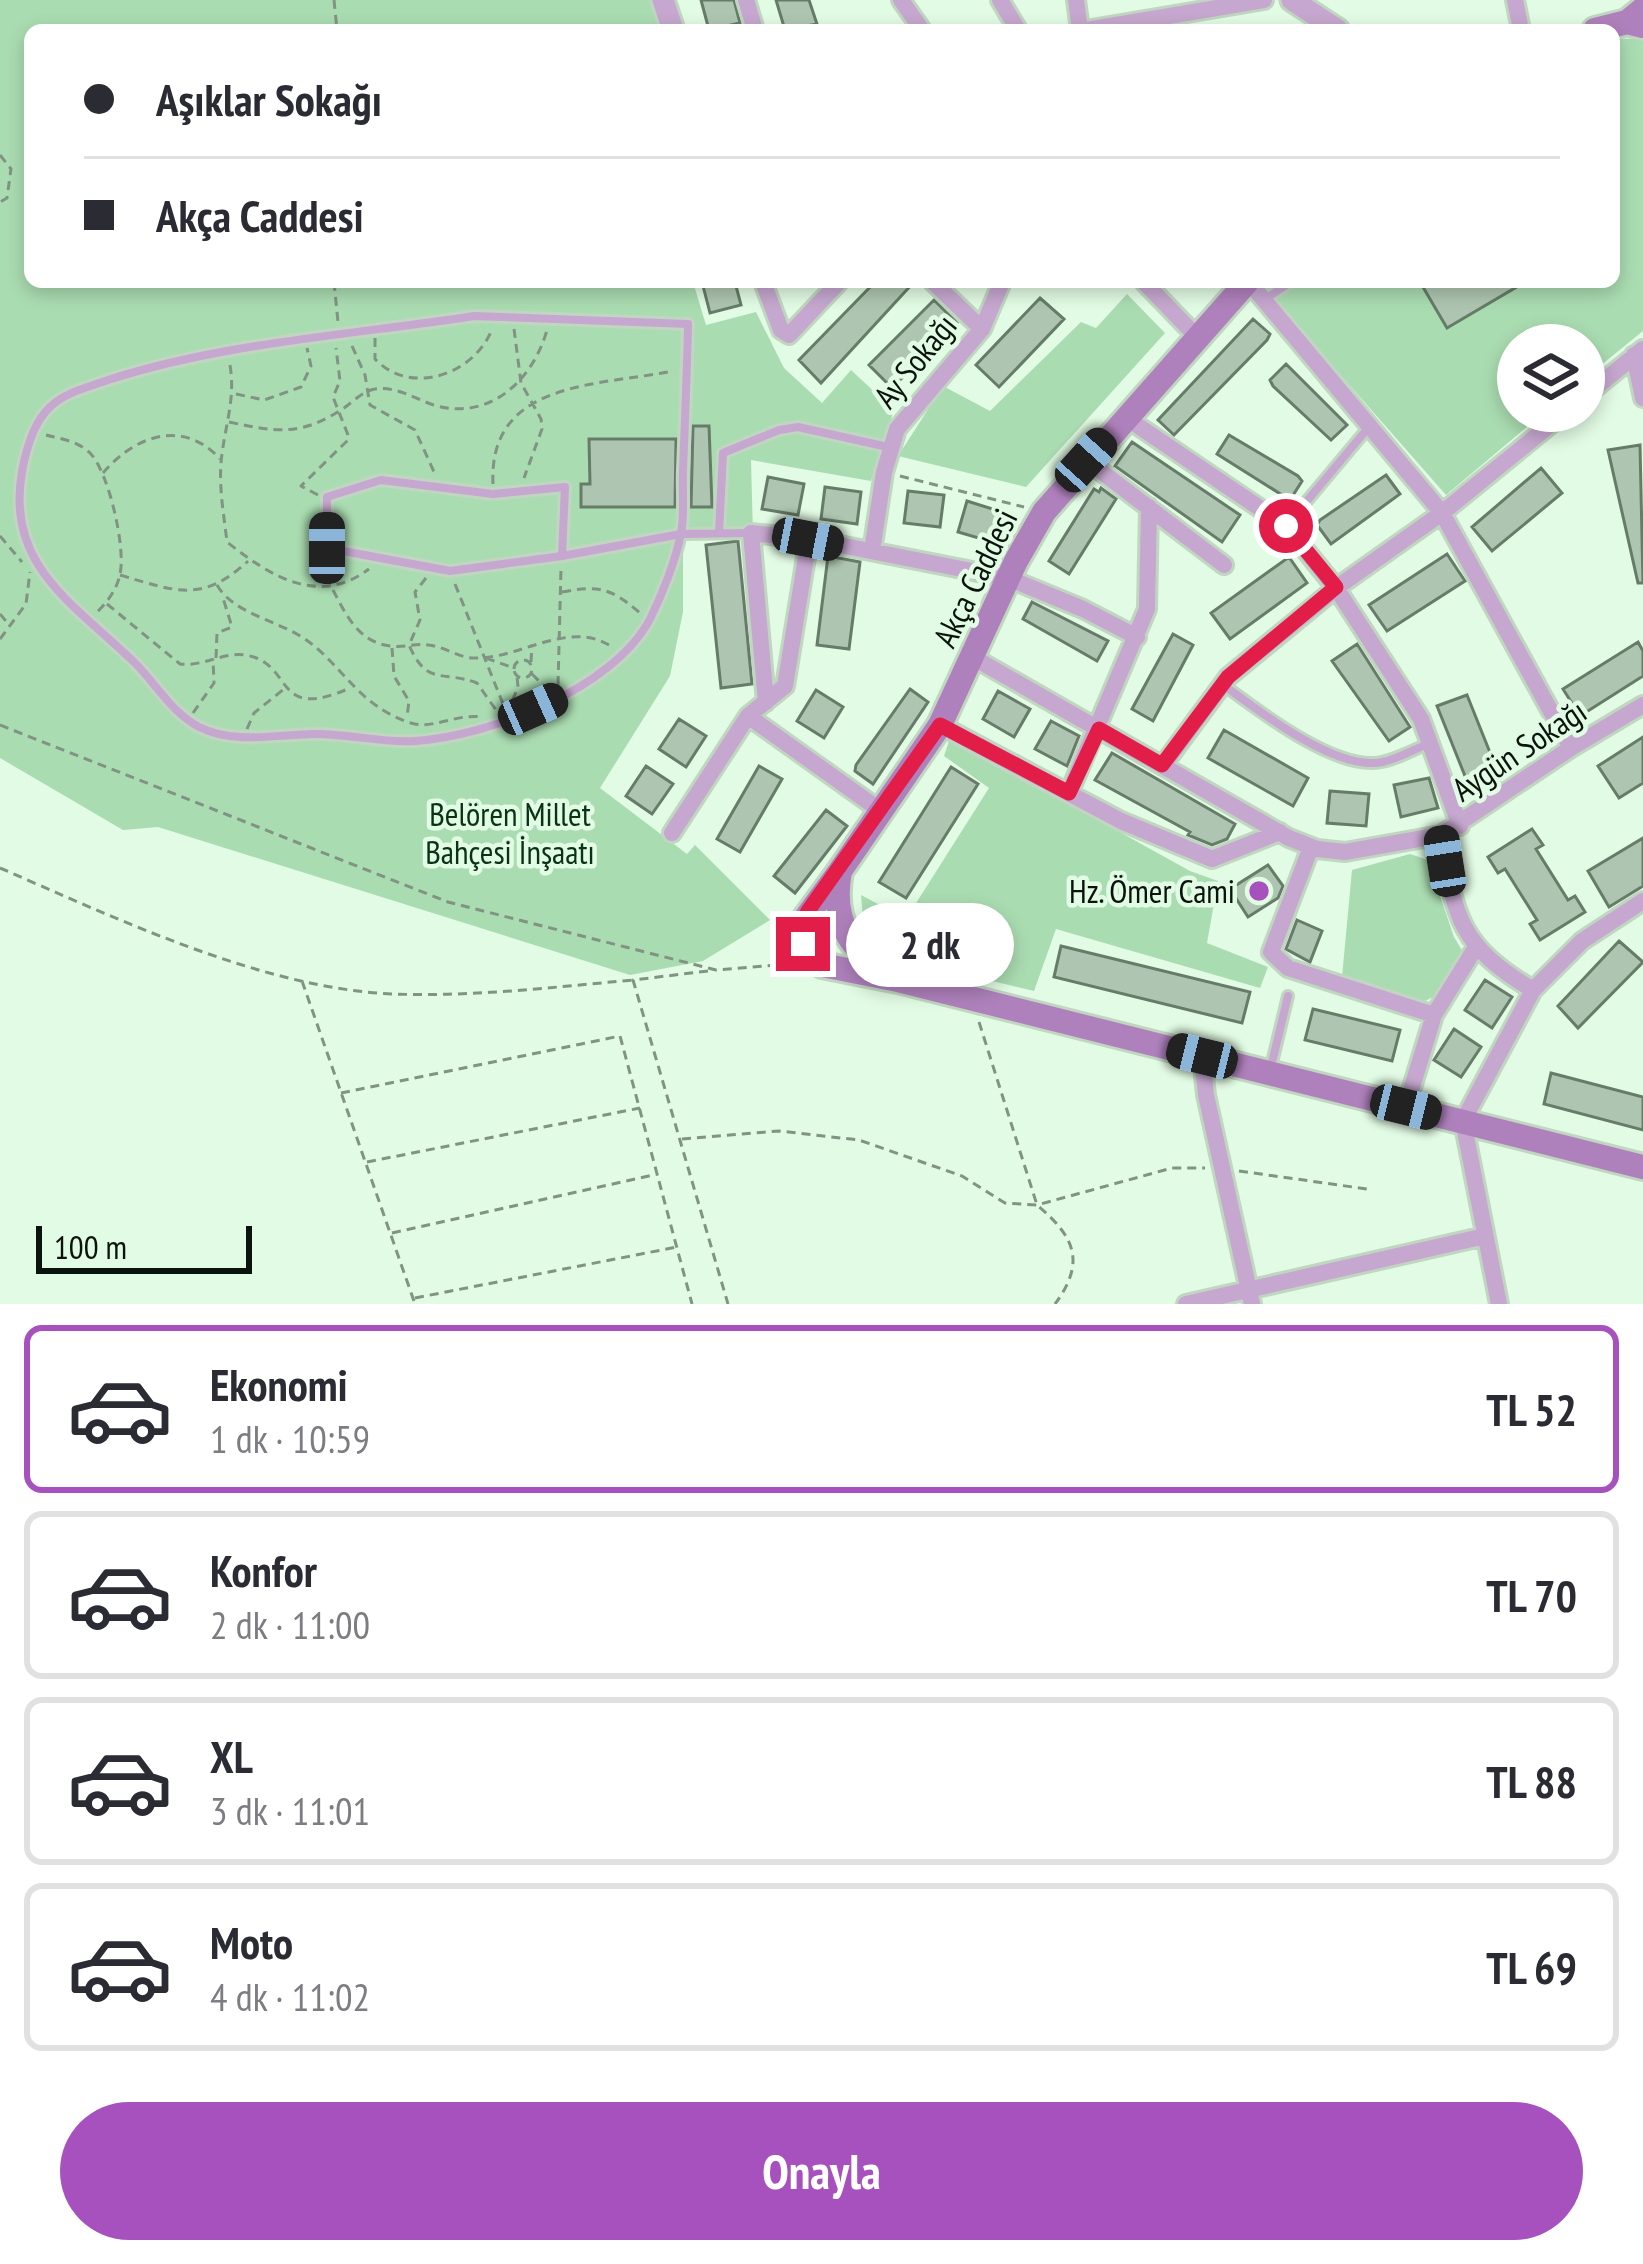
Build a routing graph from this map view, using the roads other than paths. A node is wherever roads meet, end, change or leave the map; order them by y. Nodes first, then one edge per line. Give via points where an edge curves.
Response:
1 (1264, 0) edge
2 (1292, 0) edge
3 (1218, 4) edge
4 (1114, 24) edge
5 (1329, 24) edge
6 (765, 288) edge
7 (833, 288) edge
8 (940, 288) edge
9 (999, 288) edge
10 (1150, 288) edge
11 (1253, 288) edge
12 (982, 329) junction
13 (1197, 338) junction
14 (1639, 352) edge
15 (1605, 380) edge
16 (1643, 398) edge
17 (1125, 417) junction
18 (1369, 427) junction
19 (1542, 432) edge
20 (889, 448) junction
21 (1086, 460) junction
22 (1149, 507) junction
23 (1442, 514) junction
24 (1286, 526) junction
25 (719, 533) junction
26 (752, 533) junction
27 (681, 534) junction
28 (808, 539) junction
29 (872, 551) junction
30 (562, 556) junction
31 (1224, 565) dead end
32 (1008, 578) junction
33 (1336, 587) junction
34 (1137, 637) junction
35 (974, 658) junction
36 (1222, 684) junction
37 (766, 702) junction
38 (1643, 705) edge
39 (748, 716) junction
40 (940, 725) junction
41 (1099, 729) junction
42 (1430, 743) junction
43 (1570, 748) junction
44 (1162, 765) junction
45 (1069, 793) junction
46 (881, 811) junction
47 (1460, 826) junction
48 (1280, 832) junction
49 (672, 833) dead end
50 (1441, 835) junction
51 (1311, 847) junction
52 (840, 871) junction
53 (1643, 901) edge
54 (1476, 947) junction
55 (898, 980) junction
56 (1533, 990) junction
57 (1288, 996) dead end
58 (1434, 1016) junction
59 (1202, 1056) junction
60 (1270, 1073) junction
61 (1406, 1107) junction
62 (1462, 1121) junction
63 (1643, 1167) edge
64 (1485, 1236) junction
65 (1251, 1297) edge
66 (1186, 1304) edge
67 (1499, 1304) edge

1 - 3 street
2 - 5 street
3 - 4 street
6 - 7 street via 789,334
8 - 12 street
9 - 12 street, Ay Sokağı
10 - 13 street
11 - 13 main road, Akça Caddesi
11 - 18 street
12 - 20 street, Ay Sokağı via 904,419
13 - 17 main road, Akça Caddesi
14 - 15 street
14 - 16 street
17 - 21 main road, Akça Caddesi
17 - 24 street
18 - 23 street
18 - 24 lane
19 - 23 street
20 - 25 lane via 798,427 723,453
20 - 29 street, Ay Sokağı
21 - 22 street
21 - 32 main road, Akça Caddesi via 1044,512
22 - 31 street
22 - 34 street via 1147,610
23 - 33 street
23 - 43 street
24 - 33 street
25 - 26 lane
25 - 27 lane
26 - 28 street
26 - 37 street
27 - 27 lane via 688,325 550,316 341,334 154,365 50,407 32,432 18,493 29,553 71,606 188,719 245,738 453,737 557,698 622,655 649,621
27 - 30 lane
28 - 29 street
28 - 37 street via 785,686
29 - 32 street
30 - 30 lane via 565,487 493,494 381,480 327,497 327,548 438,571
32 - 34 street
32 - 35 main road, Akça Caddesi
33 - 36 street
33 - 42 street
34 - 41 street
35 - 40 main road, Akça Caddesi
35 - 41 street, Aygün Sokağı
36 - 42 lane via 1335,755 1376,764
36 - 44 street
37 - 39 street
38 - 43 street, Aygün Sokağı
39 - 46 street
39 - 49 street
40 - 45 street
40 - 46 main road, Akça Caddesi
41 - 44 street, Aygün Sokağı
41 - 45 street
42 - 47 street
43 - 47 street, Aygün Sokağı
44 - 48 street, Aygün Sokağı
45 - 48 street via 1212,859
46 - 52 main road, Akça Caddesi
47 - 50 street, Aygün Sokağı
48 - 51 street, Aygün Sokağı
50 - 51 street, Aygün Sokağı via 1346,852
50 - 54 street via 1452,900
51 - 58 street via 1271,952 1288,968
52 - 55 main road via 843,932
52 - 55 main road, Akça Caddesi via 802,923 803,944 815,961
53 - 56 street via 1582,941
54 - 56 street
54 - 58 street
55 - 59 main road
56 - 62 street
57 - 60 lane
58 - 61 street
59 - 60 main road
59 - 65 street
60 - 61 main road
61 - 62 main road
62 - 63 main road
62 - 64 street
64 - 65 street
64 - 67 street
65 - 66 street

